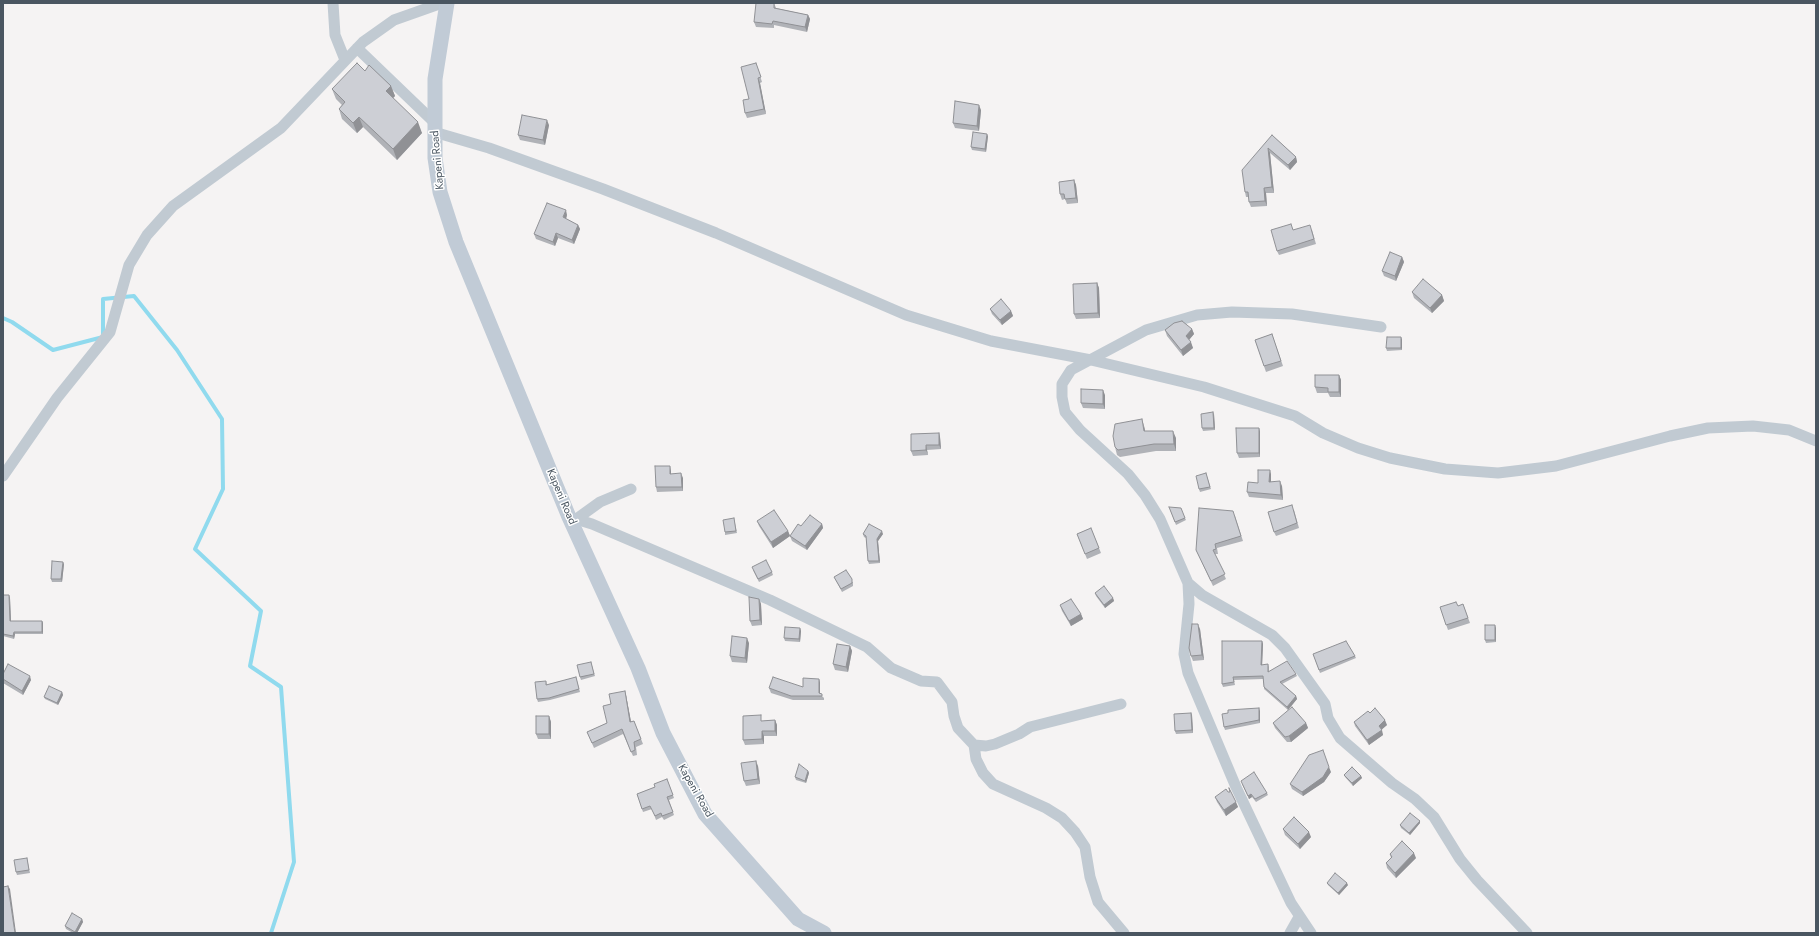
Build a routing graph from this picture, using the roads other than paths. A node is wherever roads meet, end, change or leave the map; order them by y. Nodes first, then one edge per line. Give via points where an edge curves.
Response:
1 (333, 3) edge
2 (442, 3) edge
3 (447, 3) edge
4 (357, 48) junction
5 (345, 60) junction
6 (434, 127) junction
7 (1381, 327) dead end
8 (1091, 360) junction
9 (1816, 441) edge
10 (3, 476) edge
11 (631, 488) dead end
12 (572, 518) junction
13 (1188, 583) junction
14 (1121, 704) dead end
15 (974, 745) junction
16 (1300, 917) junction
17 (1517, 928) edge
18 (824, 933) edge
19 (1124, 933) edge
20 (1290, 933) edge
21 (1311, 933) edge
22 (1527, 933) edge

1 - 5 street via 335,36
2 - 4 street via 394,20
3 - 6 main road, Kapeni Road via 435,78
4 - 5 street
4 - 6 street
5 - 10 street via 281,128 173,206 147,235 129,265 110,332 56,398
6 - 8 street via 716,233 906,315 990,341
6 - 12 main road, Kapeni Road via 440,192 456,242
7 - 8 street via 1292,314 1232,312 1197,315 1146,330
8 - 9 street via 1204,387 1269,406 1295,416 1323,433 1358,448 1390,458 1445,469 1498,473 1556,466 1708,428 1753,426 1789,430
8 - 13 street via 1071,370 1062,384 1065,412 1080,430 1128,474 1145,495 1160,519
11 - 12 street
12 - 15 street via 592,524 770,600 866,647 891,668 920,680 937,682 952,702 958,728
12 - 18 main road, Kapeni Road via 638,668 663,733 705,814 798,919
13 - 16 street via 1184,654 1188,673 1236,786
13 - 17 street via 1202,595 1272,635 1285,648 1325,704 1328,718 1340,738 1434,817 1468,870
14 - 15 street via 1030,727 994,744
15 - 19 street via 976,759 983,773 993,784 1046,808 1062,818 1075,832 1085,847 1090,877 1098,902
16 - 20 street
16 - 21 street
17 - 22 street

